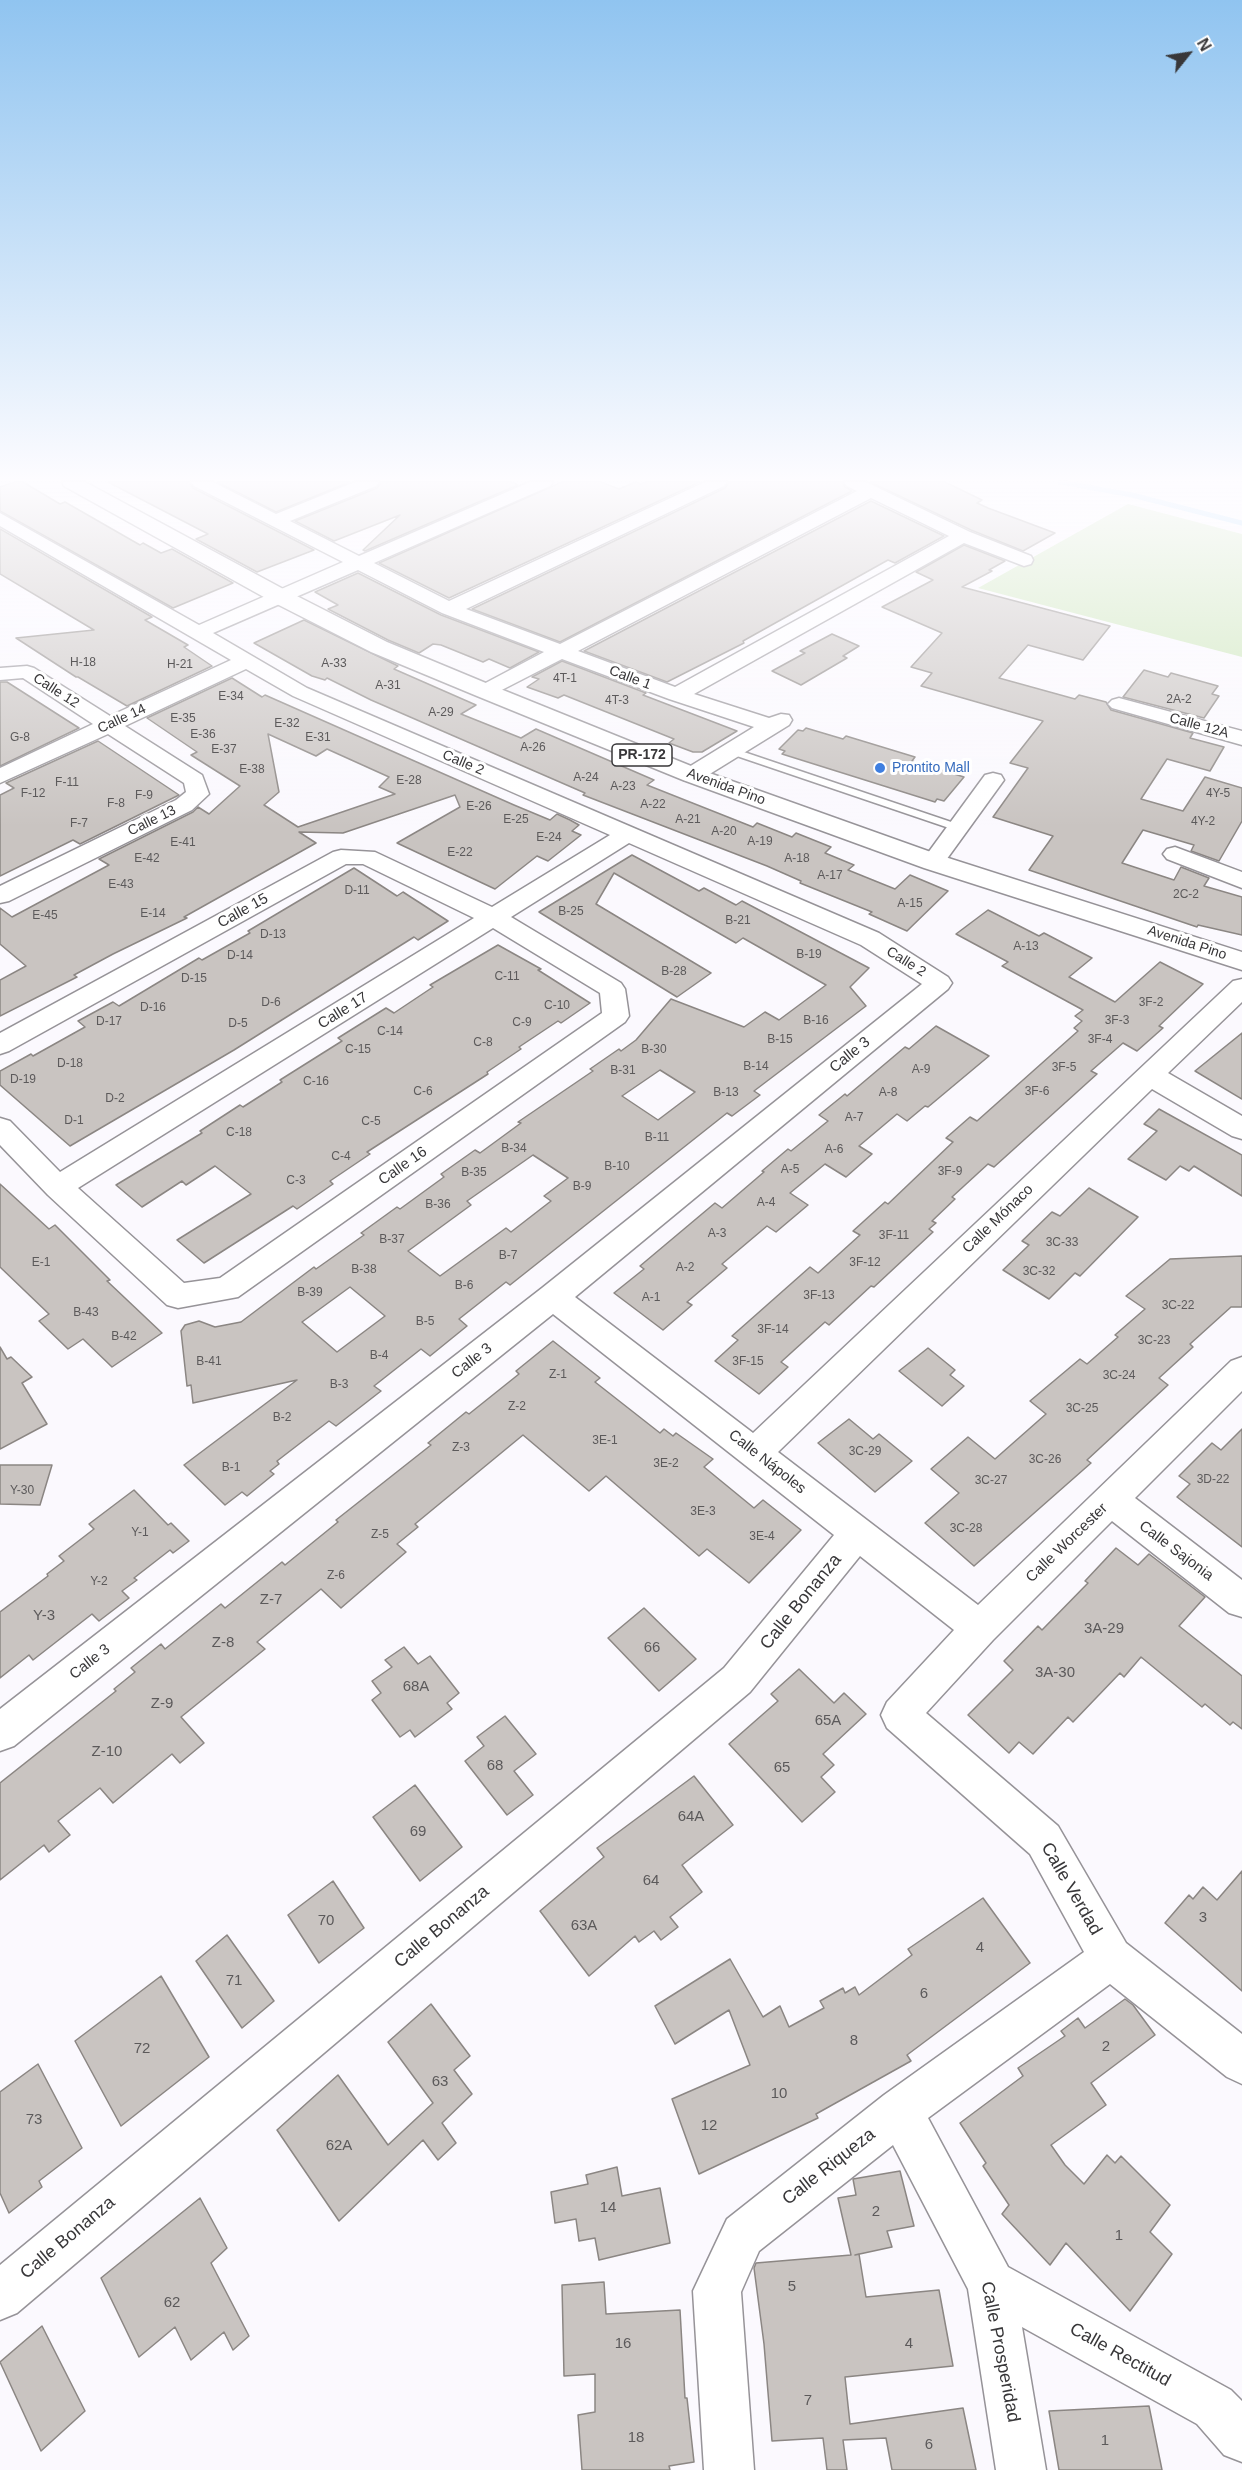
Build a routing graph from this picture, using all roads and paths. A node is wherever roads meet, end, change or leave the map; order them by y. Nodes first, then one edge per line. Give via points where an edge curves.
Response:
1 (136, 597) edge
2 (276, 597) edge
3 (281, 597) edge
4 (426, 597) edge
5 (474, 597) edge
6 (667, 597) edge
7 (852, 597) edge
8 (449, 609) junction
9 (197, 633) junction
10 (562, 652) junction
11 (244, 662) junction
12 (0, 674) edge
13 (485, 691) junction
14 (676, 695) junction
15 (1119, 704) dead end
16 (108, 726) junction
17 (1242, 738) edge
18 (732, 751) junction
19 (692, 775) junction
20 (0, 776) edge
21 (993, 780) dead end
22 (959, 828) junction
23 (628, 834) junction
24 (1175, 854) dead end
25 (933, 862) junction
26 (1241, 880) edge
27 (0, 896) edge
28 (494, 918) junction
29 (1242, 961) edge
30 (939, 983) joint
31 (1242, 987) edge
32 (0, 1045) edge
33 (1149, 1074) junction
34 (0, 1128) edge
35 (1242, 1129) edge
36 (58, 1187) junction
37 (553, 1297) junction
38 (1240, 1372) edge
39 (754, 1452) junction
40 (1111, 1500) junction
41 (857, 1533) junction
42 (1242, 1601) edge
43 (980, 1628) junction
44 (900, 1715) joint
45 (0, 1733) edge
46 (1111, 1959) junction
47 (1242, 2062) edge
48 (900, 2111) junction
49 (991, 2284) junction
50 (0, 2296) edge
51 (1242, 2437) edge
52 (729, 2470) edge
53 (1021, 2470) edge

1 - 9 street, Calle 2
2 - 9 street
3 - 13 main road, Avenida Pino / PR-172 via 379,647
4 - 8 street, Calle 1
5 - 8 street
6 - 10 street
7 - 14 street
8 - 10 street, Calle 1
9 - 11 street, Calle 2
10 - 13 street
10 - 14 street, Calle 1
11 - 16 street, Calle 14
11 - 23 street, Calle 2 via 300,692
12 - 16 street, Calle 12 via 27,672
13 - 19 main road, Avenida Pino / PR-172
14 - 18 street, Calle 1 via 779,721
15 - 17 street, Calle 12A
16 - 20 street, Calle 14
16 - 27 street, Calle 13 via 194,780 198,794 184,805
18 - 19 street
18 - 22 lane
19 - 25 main road, Avenida Pino / PR-172
21 - 22 street
22 - 25 street
23 - 28 street, Calle 17
23 - 30 street, Calle 2 via 870,939
24 - 26 street
25 - 29 main road, Avenida Pino / PR-172
28 - 32 street, Calle 15 via 367,857 341,857
28 - 36 street, Calle 17
28 - 36 street, Calle 16 via 612,989 616,1016 227,1289 178,1296
30 - 37 street, Calle 3
31 - 33 street, Calle Mónaco
33 - 35 street
33 - 39 street, Calle Mónaco
34 - 36 street
37 - 39 street, Calle Nápoles
37 - 45 street, Calle 3
38 - 40 street, Calle Worcester
39 - 41 street, Calle Nápoles
40 - 42 street, Calle Sajonia
40 - 43 street, Calle Worcester
41 - 43 street, Calle Nápoles
41 - 50 street, Calle Bonanza via 737,1680
43 - 44 street, Calle Worcester
44 - 46 street, Calle Verdad via 1044,1840
46 - 47 street, Calle Verdad
46 - 48 street, Calle Riqueza
48 - 49 street, Calle Prosperidad
48 - 52 street, Calle Riqueza via 743,2235 717,2291
49 - 51 street, Calle Rectitud via 1214,2407
49 - 53 street, Calle Prosperidad

